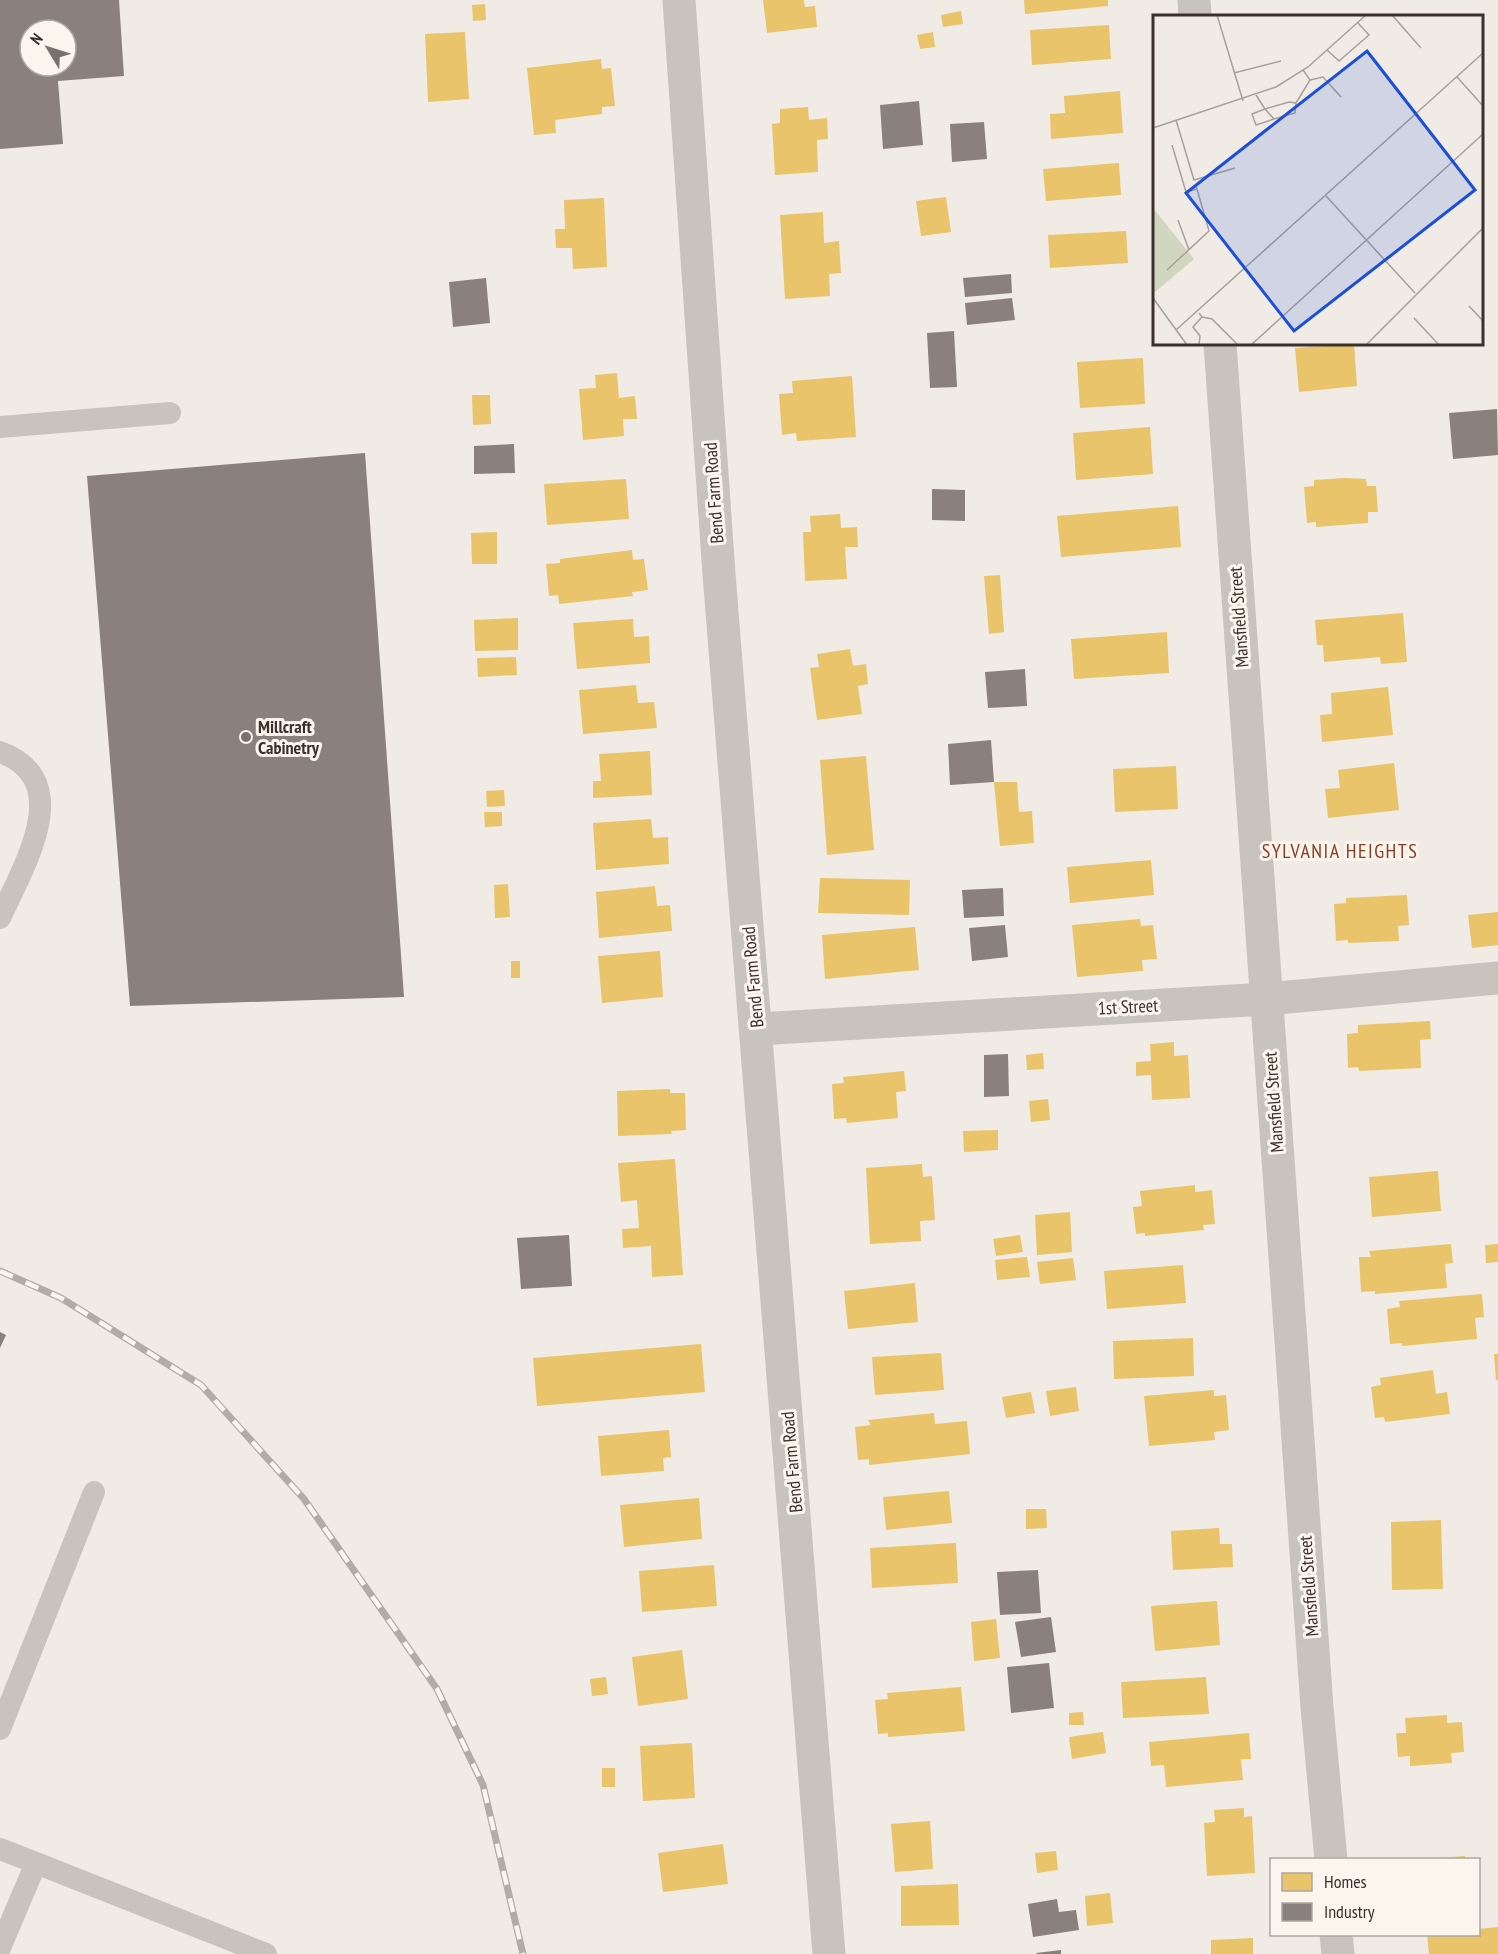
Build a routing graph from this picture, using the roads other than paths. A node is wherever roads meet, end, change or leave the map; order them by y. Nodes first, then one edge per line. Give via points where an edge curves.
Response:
1 (679, 0) edge
2 (1194, 0) edge
3 (1195, 15) edge
4 (1220, 345) edge
5 (171, 413) dead end
6 (0, 427) edge
7 (0, 752) edge
8 (0, 918) edge
9 (1498, 978) edge
10 (1266, 999) junction
11 (758, 1029) junction
12 (94, 1492) dead end
13 (0, 1730) edge
14 (0, 1849) edge
15 (1331, 1858) edge
16 (36, 1863) junction
17 (1336, 1936) edge
18 (0, 1948) edge
19 (266, 1954) edge
20 (829, 1954) edge
21 (1338, 1954) edge

1 - 11 street, Bend Farm Road via 719,574
2 - 3 street
4 - 10 street, Mansfield Street
5 - 6 lane
7 - 8 lane via 12,757 35,778 42,805 36,839
9 - 10 street, 1st Street
10 - 11 street, 1st Street
10 - 15 street, Mansfield Street
11 - 20 street, Bend Farm Road
12 - 13 lane
14 - 16 lane
16 - 18 lane
16 - 19 lane
17 - 21 street

